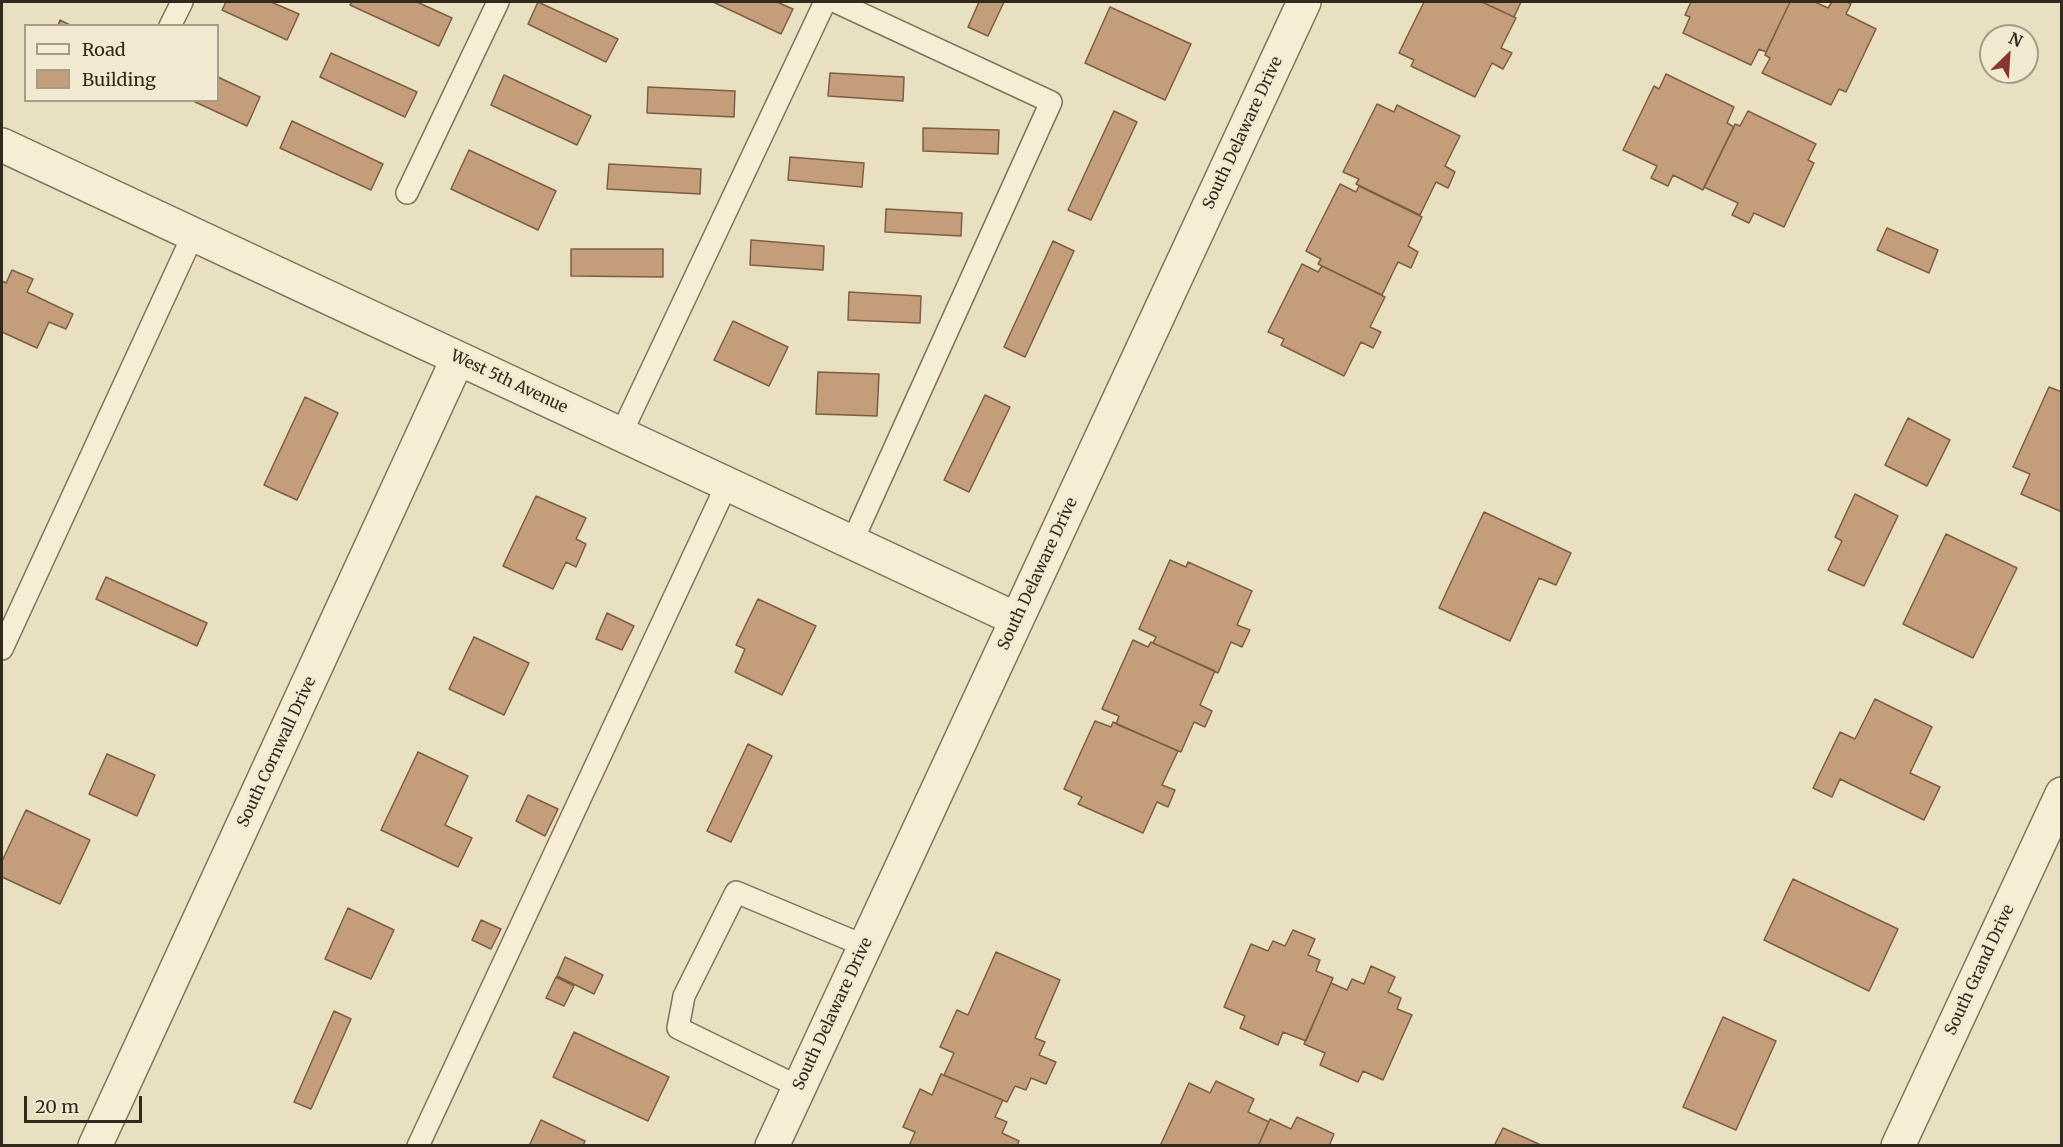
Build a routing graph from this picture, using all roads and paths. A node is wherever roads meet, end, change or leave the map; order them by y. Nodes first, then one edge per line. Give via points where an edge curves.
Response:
1 (182, 2) edge
2 (498, 2) edge
3 (825, 2) edge
4 (836, 2) edge
5 (1304, 2) edge
6 (171, 24) edge
7 (2, 145) edge
8 (406, 193) dead end
9 (193, 235) junction
10 (458, 358) junction
11 (621, 434) junction
12 (727, 484) junction
13 (852, 542) junction
14 (1016, 619) junction
15 (2, 649) edge
16 (2061, 794) edge
17 (865, 946) junction
18 (799, 1087) junction
19 (95, 1146) edge
20 (418, 1146) edge
21 (772, 1146) edge
22 (1898, 1146) edge

1 - 6 lane
2 - 8 lane
3 - 11 lane
4 - 13 lane via 1052,102
5 - 14 street, South Delaware Drive
7 - 9 street, West 5th Avenue
9 - 10 street, West 5th Avenue
9 - 15 lane
10 - 11 street, West 5th Avenue
10 - 19 street, South Cornwall Drive
11 - 12 street, West 5th Avenue
12 - 13 street, West 5th Avenue
12 - 20 lane
13 - 14 street, West 5th Avenue
14 - 17 street, South Delaware Drive
16 - 22 street, South Grand Drive
17 - 18 street, South Delaware Drive
17 - 18 lane via 736,892 684,996 678,1029
18 - 21 street, South Delaware Drive

